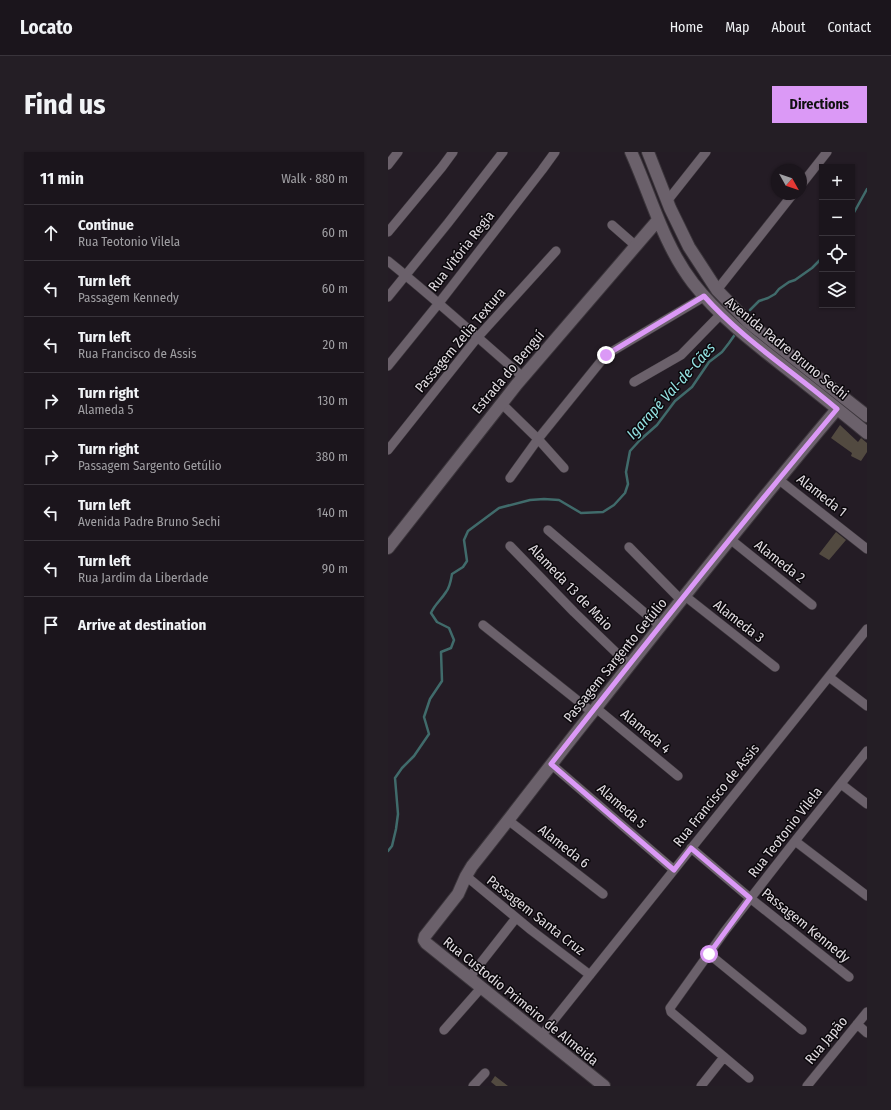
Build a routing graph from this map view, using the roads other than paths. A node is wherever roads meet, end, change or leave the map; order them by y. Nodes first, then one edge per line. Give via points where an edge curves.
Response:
1 (398, 152) edge
2 (453, 152) edge
3 (503, 152) edge
4 (555, 152) edge
5 (631, 152) edge
6 (648, 152) edge
7 (706, 152) edge
8 (827, 152) edge
9 (388, 165) edge
10 (807, 177) edge
11 (668, 200) junction
12 (789, 200) edge
13 (658, 220) junction
14 (612, 225) dead end
15 (388, 232) edge
16 (636, 246) junction
17 (556, 251) dead end
18 (388, 261) edge
19 (405, 275) junction
20 (718, 288) junction
21 (704, 296) junction
22 (388, 297) edge
23 (439, 303) junction
24 (721, 314) junction
25 (478, 338) junction
26 (388, 366) edge
27 (523, 377) junction
28 (634, 382) dead end
29 (501, 403) junction
30 (837, 409) junction
31 (867, 416) edge
32 (867, 433) edge
33 (538, 439) junction
34 (388, 450) edge
35 (564, 468) dead end
36 (510, 478) dead end
37 (778, 479) junction
38 (548, 530) dead end
39 (730, 539) junction
40 (510, 546) dead end
41 (629, 547) dead end
42 (388, 548) edge
43 (867, 549) edge
44 (683, 598) junction
45 (812, 605) dead end
46 (483, 625) dead end
47 (660, 626) junction
48 (867, 629) edge
49 (629, 665) junction
50 (775, 667) dead end
51 (829, 677) junction
52 (867, 706) edge
53 (594, 710) junction
54 (867, 750) edge
55 (551, 764) junction
56 (678, 776) dead end
57 (841, 784) junction
58 (867, 804) edge
59 (508, 820) junction
60 (795, 841) junction
61 (691, 848) junction
62 (674, 870) junction
63 (466, 876) junction
64 (603, 894) dead end
65 (867, 896) edge
66 (750, 898) junction
67 (516, 918) junction
68 (425, 936) joint
69 (709, 954) junction
70 (590, 974) junction
71 (849, 977) dead end
72 (469, 978) junction
73 (481, 988) junction
74 (867, 1012) edge
75 (857, 1024) junction
76 (444, 1030) dead end
77 (802, 1030) dead end
78 (867, 1033) edge
79 (541, 1036) junction
80 (724, 1057) junction
81 (485, 1073) dead end
82 (750, 1078) dead end
83 (473, 1086) edge
84 (604, 1086) edge
85 (701, 1086) edge
86 (806, 1086) edge

1 - 9 street
2 - 15 street
3 - 19 street
4 - 23 street, Rua Vitória Regia
5 - 13 street, Avenida Padre Bruno Sechi
6 - 11 street, Avenida Padre Bruno Sechi
7 - 11 street
8 - 10 street
11 - 20 street, Avenida Padre Bruno Sechi via 689,247
12 - 20 street
13 - 16 street, Estrada do Benguí
13 - 21 street, Avenida Padre Bruno Sechi via 676,257
14 - 16 street
16 - 27 street, Estrada do Benguí
17 - 25 street, Passagem Zelia Textura
18 - 19 street
19 - 22 street
19 - 23 street
20 - 31 street, Avenida Padre Bruno Sechi via 748,322
21 - 24 street, Avenida Padre Bruno Sechi
21 - 33 street via 606,355
23 - 25 street
23 - 26 street, Rua Vitória Regia
24 - 28 street via 681,355
24 - 30 street, Avenida Padre Bruno Sechi via 742,334
25 - 27 street
25 - 34 street, Passagem Zelia Textura
27 - 29 street, Estrada do Benguí
29 - 33 street
29 - 42 street, Estrada do Benguí
30 - 32 street, Avenida Padre Bruno Sechi
30 - 37 street, Passagem Sargento Getúlio
33 - 35 street
33 - 36 street
37 - 39 street, Passagem Sargento Getúlio
37 - 43 street, Alameda 1
38 - 47 street
39 - 44 street, Passagem Sargento Getúlio
39 - 45 street, Alameda 2
40 - 49 street, Alameda 13 de Maio
41 - 44 street, Alameda 3
44 - 47 street, Passagem Sargento Getúlio
44 - 50 street, Alameda 3
46 - 53 street, Alameda 4
47 - 49 street, Passagem Sargento Getúlio
48 - 51 street, Rua Francisco de Assis
49 - 53 street, Passagem Sargento Getúlio
51 - 52 street
51 - 61 street, Rua Francisco de Assis
53 - 55 street, Passagem Sargento Getúlio
53 - 56 street, Alameda 4
54 - 57 street, Rua Teotonio Vilela
55 - 59 street, Passagem Sargento Getúlio
55 - 62 street, Alameda 5
57 - 58 street
57 - 60 street, Rua Teotonio Vilela
59 - 63 street, Passagem Sargento Getúlio
59 - 64 street, Alameda 6
60 - 65 street
60 - 66 street, Rua Teotonio Vilela
61 - 62 street, Rua Francisco de Assis
61 - 66 street, Passagem Kennedy
62 - 70 street, Rua Francisco de Assis
63 - 67 street, Passagem Santa Cruz
63 - 68 street, Passagem Sargento Getúlio via 458,894
66 - 69 street, Rua Teotonio Vilela
66 - 71 street, Passagem Kennedy
67 - 70 street, Passagem Santa Cruz
67 - 72 street
68 - 72 street, Rua Custodio Primeiro de Almeida via 426,943
69 - 77 street
69 - 80 street, Rua Teotonio Vilela via 669,1010
70 - 79 street, Rua Francisco de Assis
72 - 73 street, Rua Custodio Primeiro de Almeida
73 - 76 street
73 - 79 street, Rua Custodio Primeiro de Almeida
74 - 75 street, Rua Japão
75 - 78 street
75 - 86 street, Rua Japão
79 - 84 street, Rua Custodio Primeiro de Almeida
80 - 82 street
80 - 85 street
81 - 83 street

